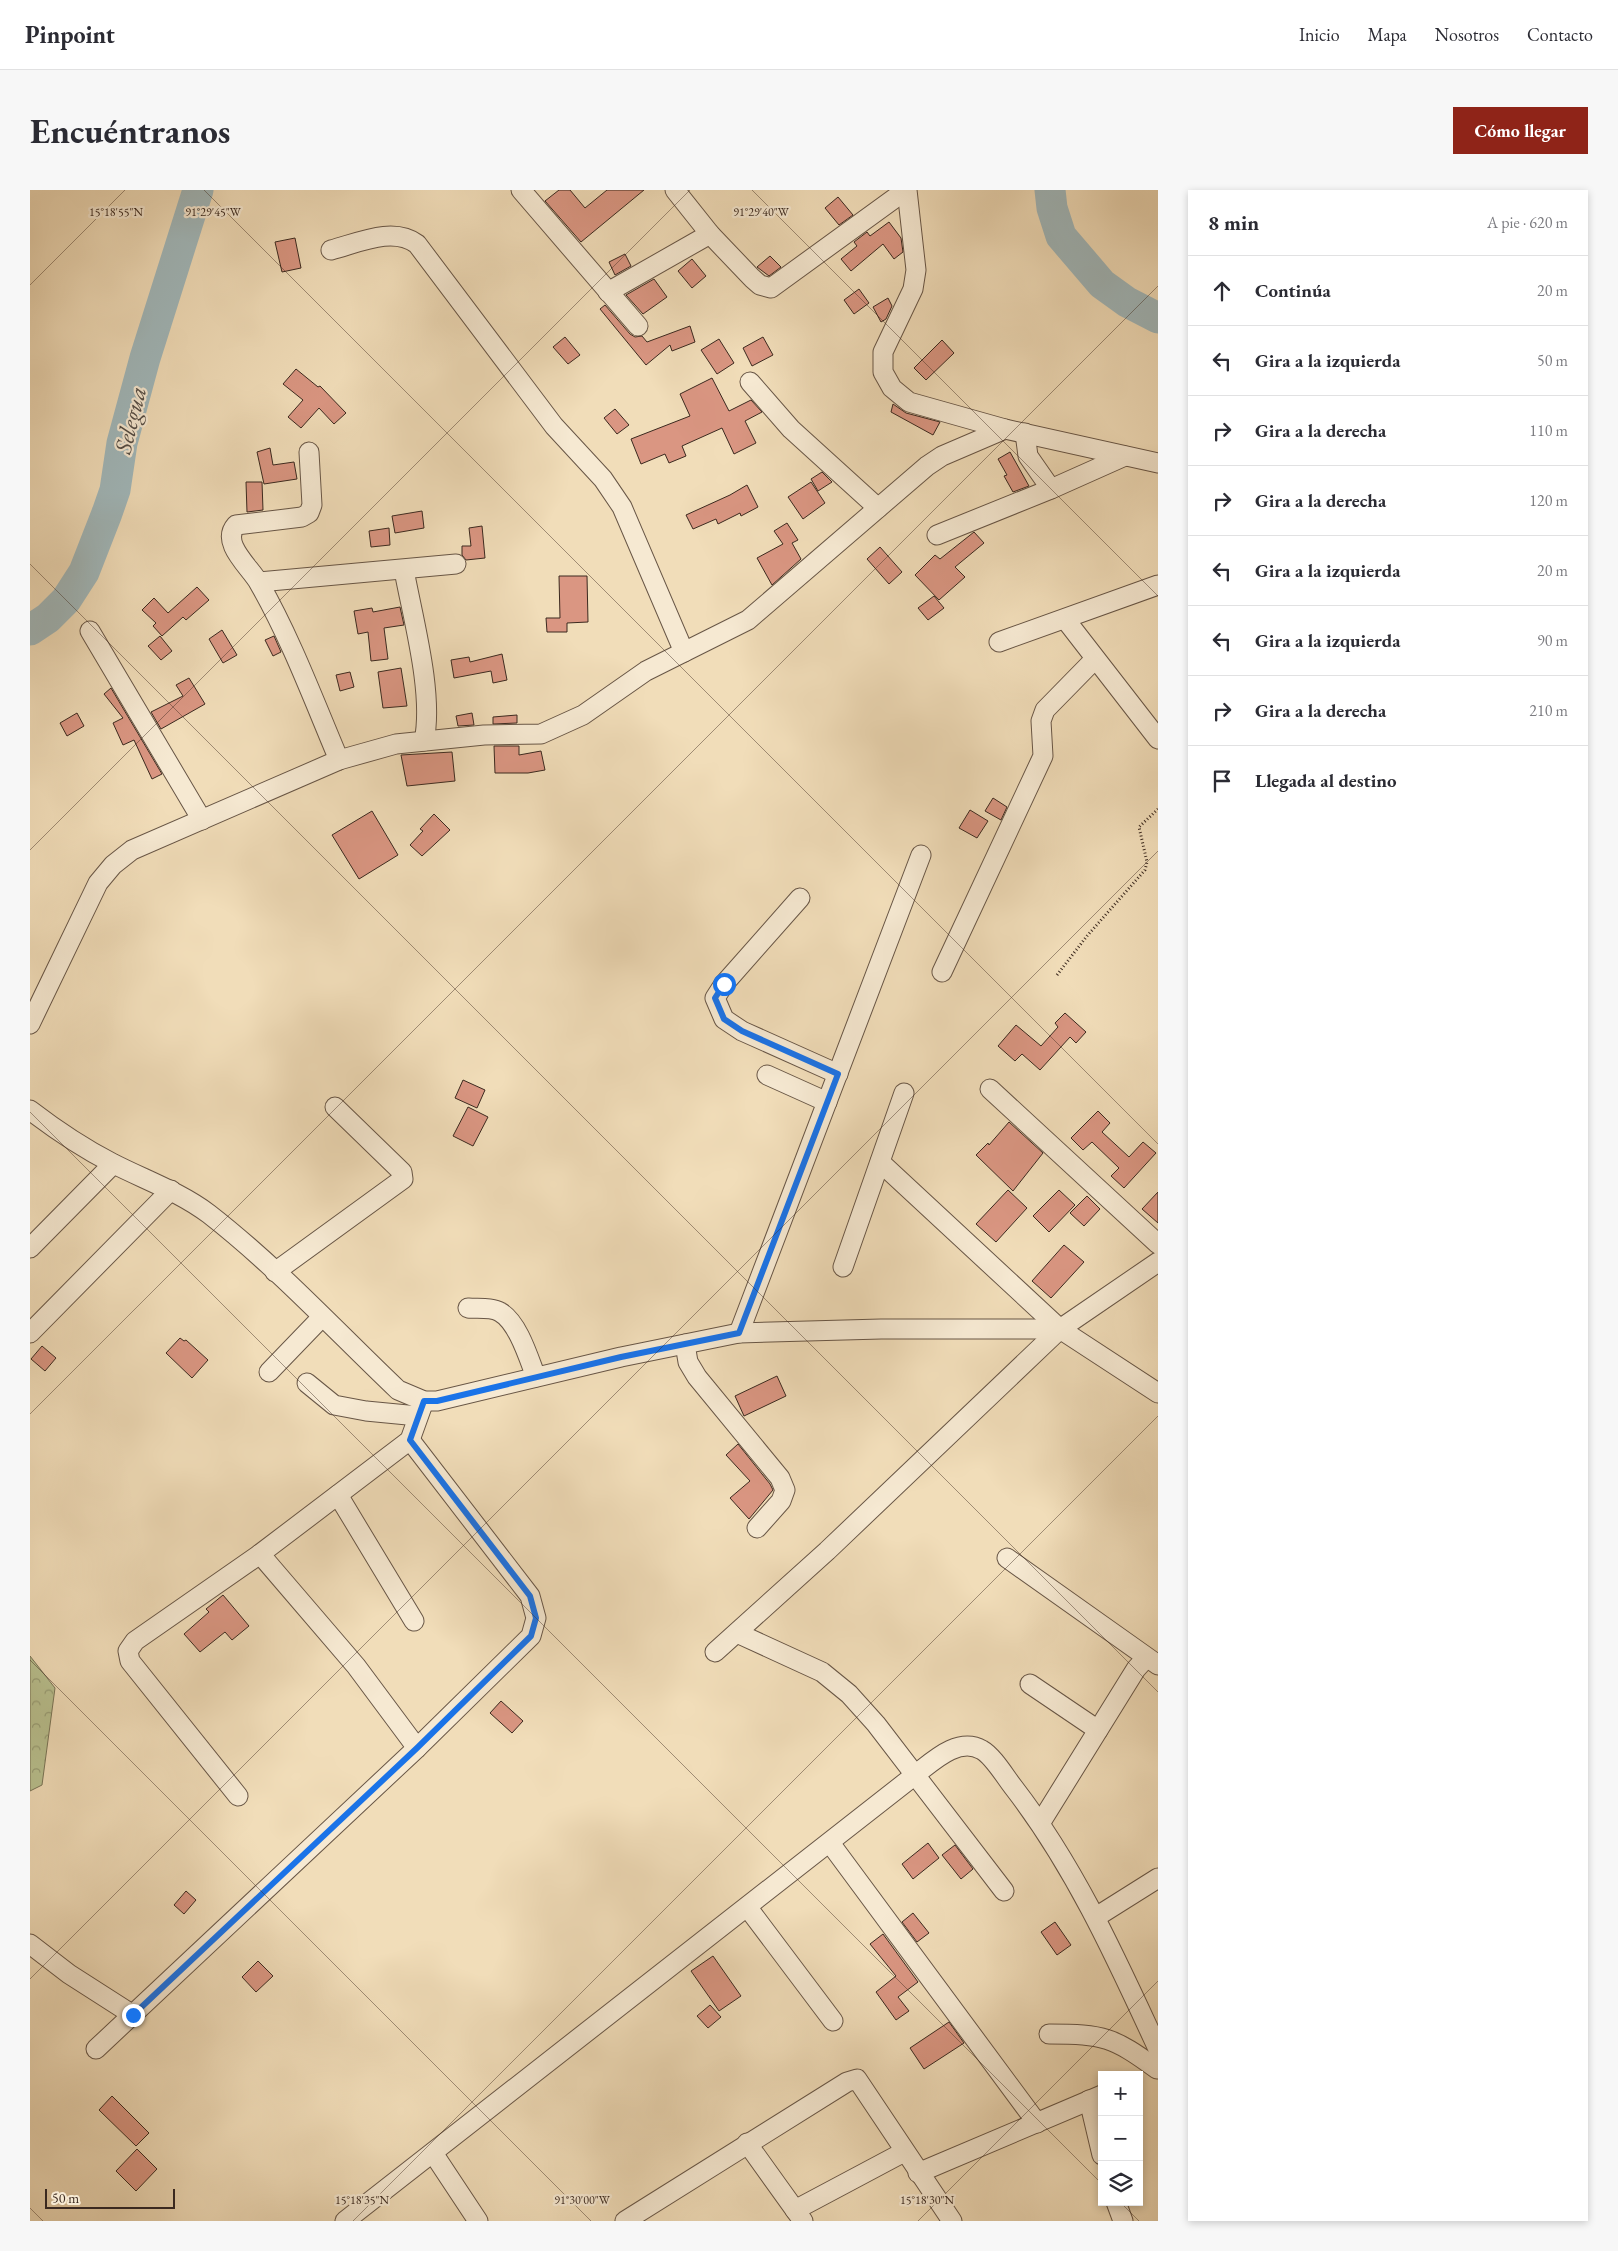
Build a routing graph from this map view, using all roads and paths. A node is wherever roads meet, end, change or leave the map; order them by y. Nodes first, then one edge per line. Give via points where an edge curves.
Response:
1 (521, 190) edge
2 (675, 190) edge
3 (906, 190) edge
4 (710, 234) junction
5 (331, 250) dead end
6 (608, 292) junction
7 (638, 326) dead end
8 (750, 382) dead end
9 (1005, 429) junction
10 (1025, 433) junction
11 (309, 452) dead end
12 (1125, 456) junction
13 (1158, 463) edge
14 (1051, 489) junction
15 (878, 508) junction
16 (937, 535) dead end
17 (456, 564) dead end
18 (404, 570) junction
19 (258, 582) junction
20 (1158, 585) edge
21 (1065, 619) junction
22 (90, 631) dead end
23 (999, 642) dead end
24 (684, 652) junction
25 (1095, 659) junction
26 (1158, 739) edge
27 (424, 741) junction
28 (339, 760) junction
29 (1158, 809) edge
30 (202, 820) junction
31 (921, 855) dead end
32 (800, 898) dead end
33 (942, 972) dead end
34 (1057, 975) dead end
35 (30, 1024) edge
36 (838, 1074) junction
37 (767, 1075) dead end
38 (990, 1089) dead end
39 (904, 1093) dead end
40 (827, 1102) junction
41 (335, 1107) dead end
42 (30, 1110) edge
43 (880, 1162) junction
44 (113, 1164) junction
45 (171, 1190) junction
46 (1158, 1244) edge
47 (30, 1248) edge
48 (1158, 1262) edge
49 (843, 1267) dead end
50 (275, 1272) junction
51 (468, 1308) dead end
52 (322, 1317) junction
53 (1060, 1330) junction
54 (30, 1333) edge
55 (739, 1333) junction
56 (686, 1344) junction
57 (269, 1372) dead end
58 (536, 1377) junction
59 (306, 1383) dead end
60 (1158, 1393) edge
61 (421, 1408) junction
62 (410, 1440) junction
63 (338, 1495) junction
64 (757, 1528) dead end
65 (260, 1554) junction
66 (1007, 1558) dead end
67 (414, 1621) dead end
68 (737, 1633) junction
69 (714, 1652) dead end
70 (1152, 1661) edge
71 (1030, 1684) dead end
72 (1098, 1730) junction
73 (417, 1748) junction
74 (915, 1775) junction
75 (238, 1796) dead end
76 (1040, 1822) junction
77 (830, 1843) junction
78 (1158, 1878) edge
79 (1004, 1891) dead end
80 (748, 1908) junction
81 (1096, 1917) junction
82 (30, 1944) edge
83 (133, 2015) junction
84 (833, 2021) dead end
85 (1049, 2034) dead end
86 (96, 2049) dead end
87 (1158, 2049) edge
88 (1158, 2069) edge
89 (1143, 2076) edge
90 (1096, 2098) edge
91 (1098, 2117) edge
92 (1037, 2123) junction
93 (747, 2143) junction
94 (904, 2152) junction
95 (433, 2153) junction
96 (918, 2173) junction
97 (1117, 2206) edge
98 (799, 2215) edge
99 (345, 2221) edge
100 (478, 2221) edge
101 (625, 2221) edge
102 (952, 2221) edge
103 (1123, 2221) edge

1 - 6 street
2 - 4 street
3 - 4 street via 771,288 752,278
3 - 9 street via 916,270 913,289 883,352 886,381 909,402
4 - 6 street
5 - 24 street via 393,234 407,237 417,244 554,426 604,479 622,507
6 - 7 street
8 - 15 street via 791,429
9 - 10 street
9 - 15 street via 942,456
10 - 12 street
10 - 14 street via 1028,456
11 - 19 street via 312,505 309,513 302,517 236,525 232,530 234,547
12 - 13 street
12 - 14 street
14 - 16 street
15 - 24 street via 748,620
17 - 18 street
18 - 19 street
18 - 27 street via 426,695 428,723
19 - 28 street via 288,641
20 - 21 street
21 - 23 street
21 - 25 street
22 - 30 street
24 - 27 street via 646,671 583,715 541,734
25 - 26 street
25 - 33 street via 1044,710 1041,721 1043,756
27 - 28 street via 396,744
28 - 30 street
29 - 34 path via 1139,827 1147,862 1145,870 1086,936
30 - 35 street via 132,850 112,865 98,883
31 - 36 street
32 - 36 street via 715,998 724,1019 742,1031
36 - 40 street
37 - 40 street
38 - 46 street
39 - 43 street
40 - 55 street
41 - 50 street via 402,1172 403,1179
42 - 44 street via 79,1145
43 - 49 street
43 - 53 street
44 - 45 street
44 - 47 street
45 - 50 street via 209,1214
45 - 54 street
48 - 53 street
50 - 52 street
51 - 58 street via 498,1310 509,1320 527,1352
52 - 57 street
52 - 61 street
53 - 55 street via 881,1329
53 - 60 street
53 - 68 street
55 - 56 street
56 - 58 street
56 - 64 street via 688,1362 697,1377 780,1478 785,1490 781,1501
58 - 61 street via 437,1401
59 - 61 street via 334,1405 366,1411
61 - 62 street
62 - 63 street
62 - 73 street via 530,1596 536,1618 531,1636
63 - 65 street
63 - 67 street
65 - 73 street via 356,1666
65 - 75 street via 135,1642 128,1651 130,1661
66 - 70 street
68 - 69 street
68 - 74 street via 808,1665 837,1684 876,1724
70 - 72 street via 1136,1669
71 - 72 street
72 - 76 street
73 - 83 street
74 - 76 street via 952,1749 982,1750
74 - 77 street
74 - 79 street
76 - 81 street
77 - 80 street
77 - 92 street
78 - 81 street
80 - 84 street
80 - 95 street
81 - 87 street
82 - 83 street via 69,1974
83 - 86 street
85 - 88 street via 1090,2034 1103,2038 1128,2048
88 - 89 street
90 - 91 street
90 - 92 street
92 - 96 street
93 - 94 street via 847,2082 857,2080
93 - 98 street
93 - 101 street
94 - 96 street
94 - 98 street
95 - 99 street
95 - 100 street
96 - 102 street
97 - 103 street

